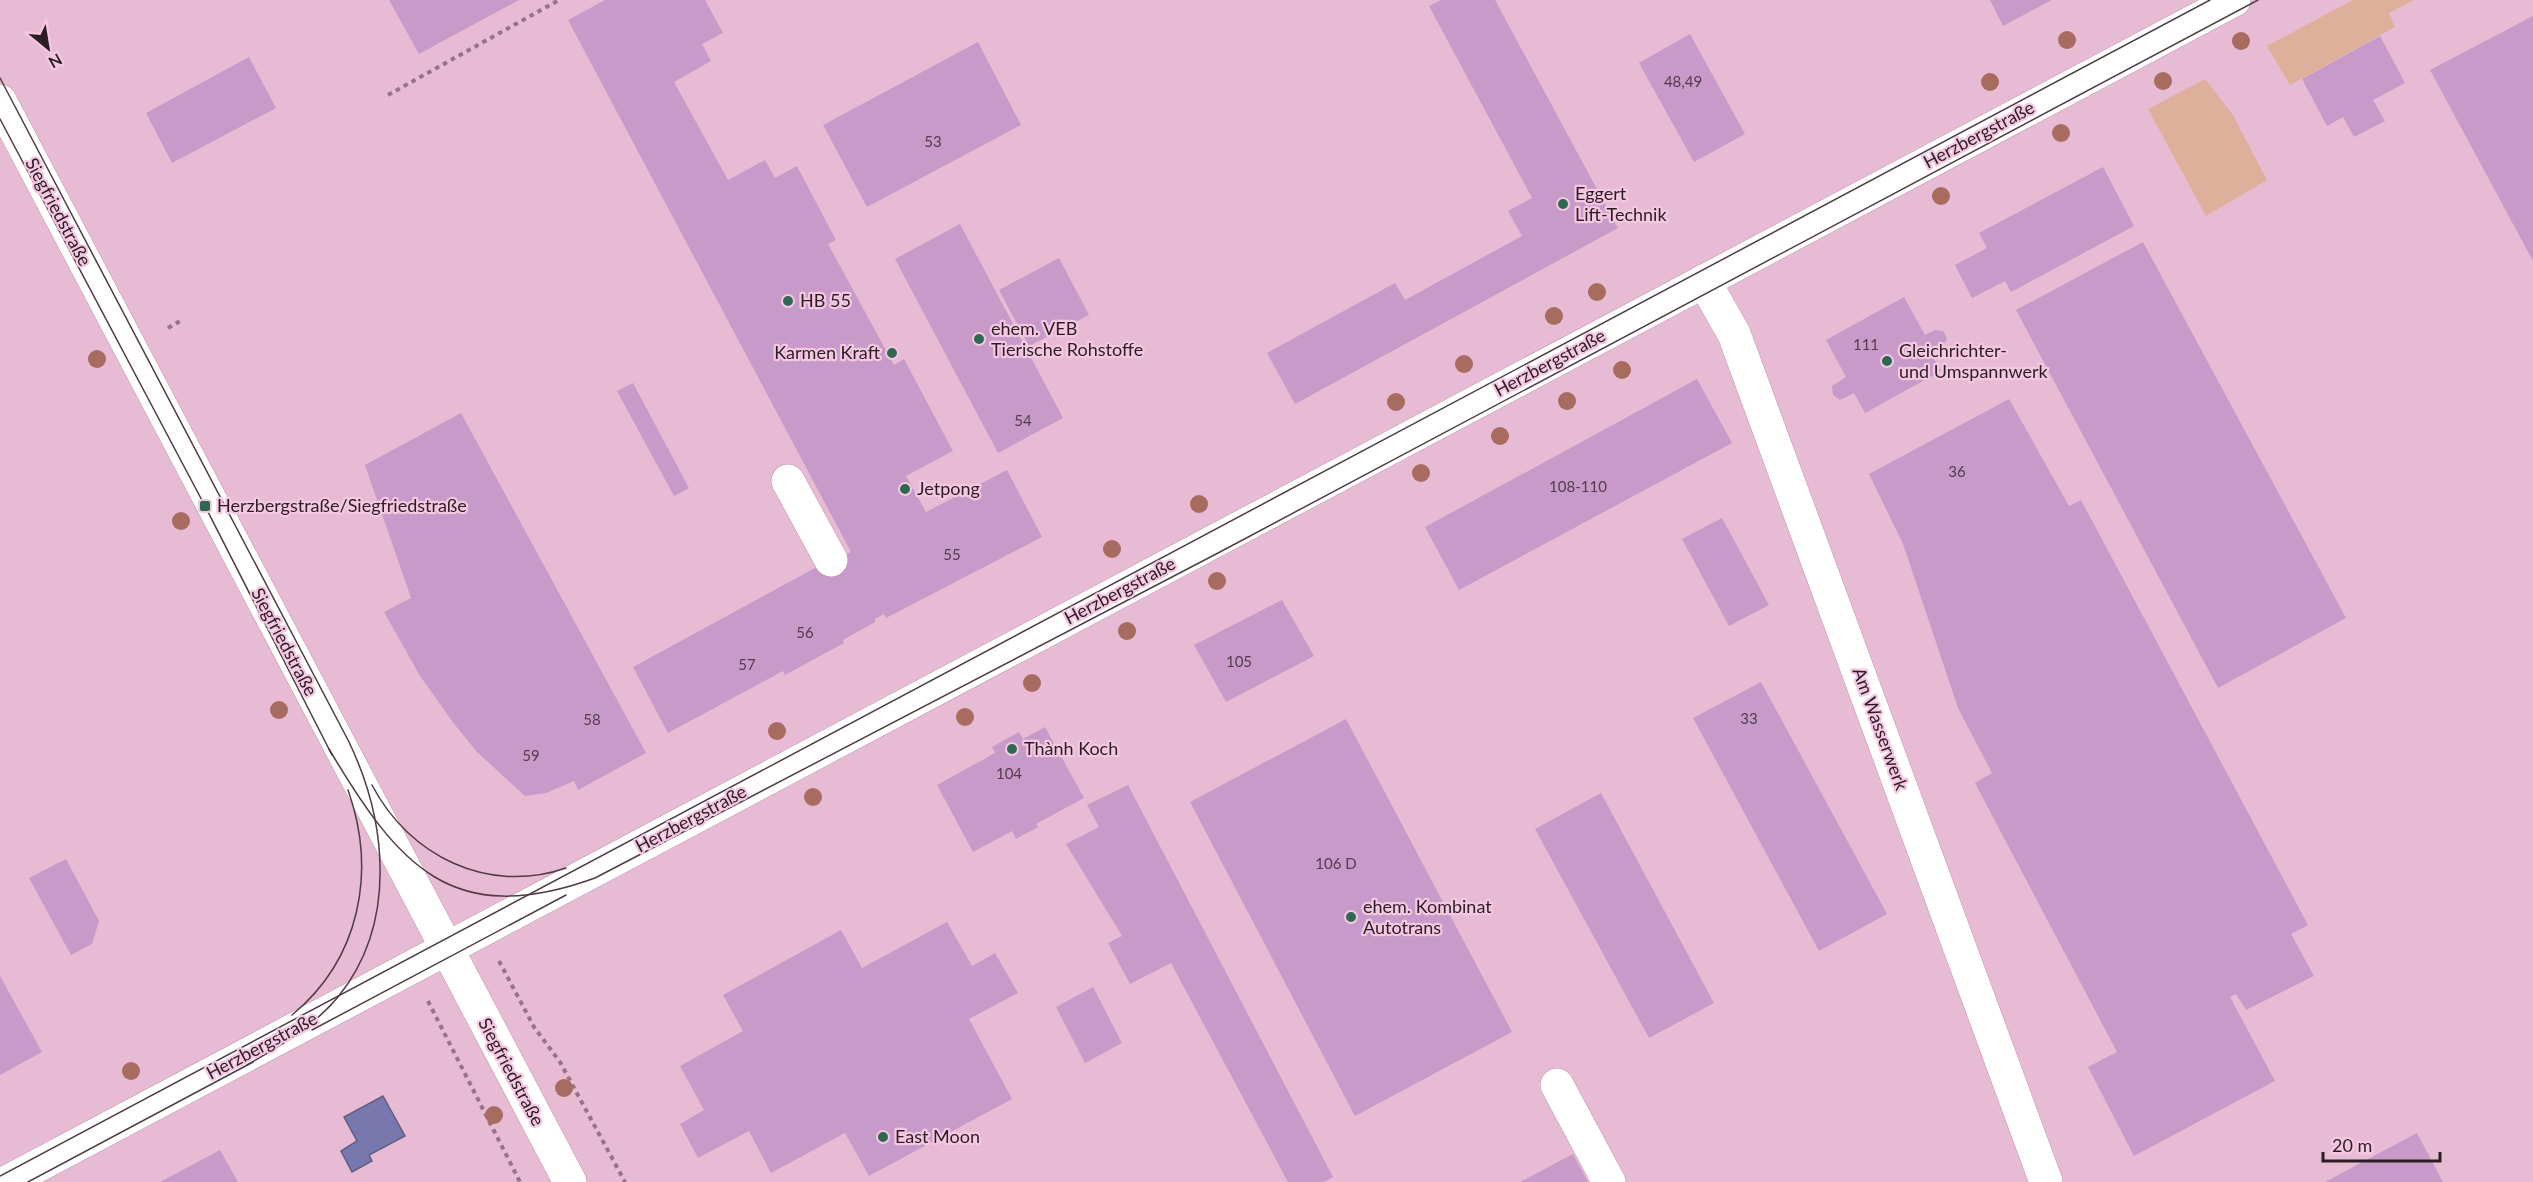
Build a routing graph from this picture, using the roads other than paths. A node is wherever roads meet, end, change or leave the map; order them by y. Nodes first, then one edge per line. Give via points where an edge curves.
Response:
1 (2234, 0) edge
2 (0, 101) edge
3 (1704, 281) junction
4 (788, 481) dead end
5 (831, 560) dead end
6 (446, 949) junction
7 (1557, 1085) dead end
8 (7, 1182) edge
9 (570, 1182) edge
10 (1609, 1182) edge
11 (2046, 1182) edge

1 - 3 street, Herzbergstraße
2 - 6 street, Siegfriedstraße
3 - 6 street, Herzbergstraße
3 - 11 street, Am Wasserwerk via 1734,334
4 - 5 street
6 - 8 street, Herzbergstraße
6 - 9 street, Siegfriedstraße
7 - 10 street

